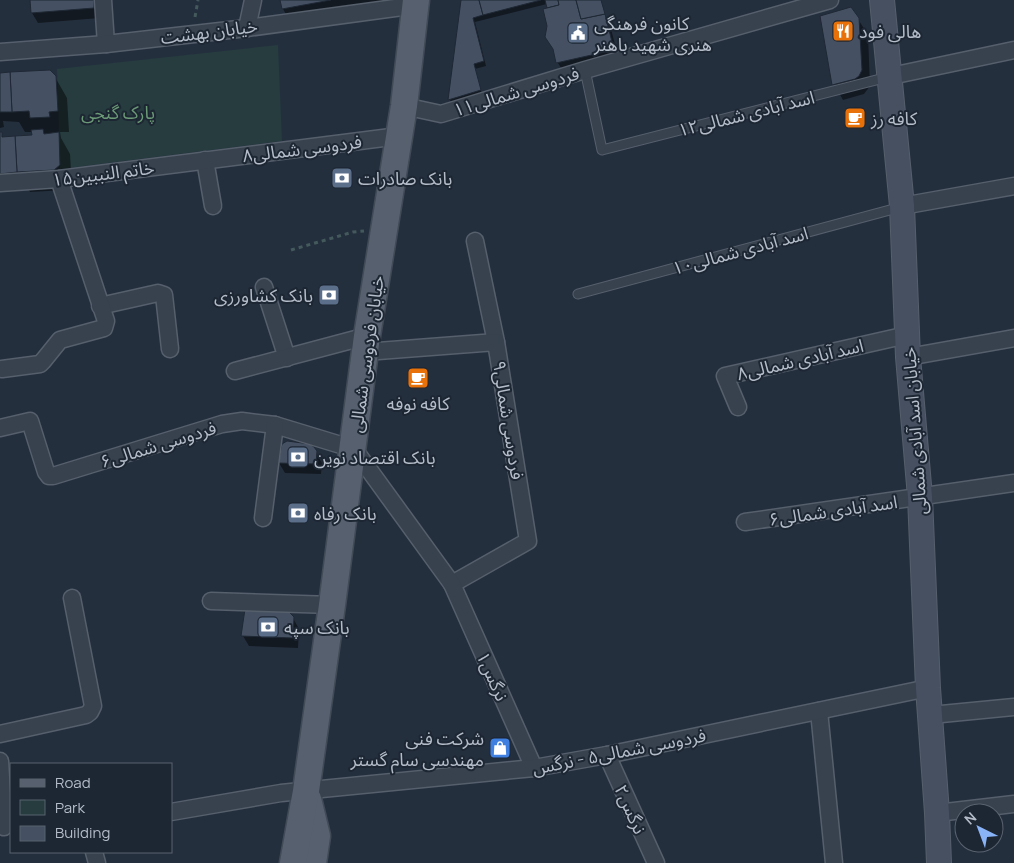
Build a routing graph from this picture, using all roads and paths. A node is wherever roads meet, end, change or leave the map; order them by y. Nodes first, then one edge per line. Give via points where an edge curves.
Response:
1 (103, 0) edge
2 (253, 0) edge
3 (830, 0) edge
4 (882, 0) edge
5 (418, 2) edge
6 (247, 28) junction
7 (106, 44) junction
8 (1014, 50) edge
9 (0, 52) edge
10 (585, 70) junction
11 (891, 76) junction
12 (404, 106) junction
13 (399, 136) junction
14 (205, 160) junction
15 (59, 179) junction
16 (0, 183) edge
17 (1014, 186) edge
18 (213, 206) dead end
19 (902, 206) junction
20 (384, 228) junction
21 (474, 241) dead end
22 (291, 250) dead end
23 (264, 287) dead end
24 (578, 294) dead end
25 (100, 306) junction
26 (1014, 338) edge
27 (496, 342) junction
28 (366, 344) junction
29 (908, 346) junction
30 (170, 350) dead end
31 (287, 358) junction
32 (2, 369) dead end
33 (235, 371) dead end
34 (738, 408) dead end
35 (275, 425) junction
36 (0, 428) edge
37 (354, 449) junction
38 (1014, 483) edge
39 (920, 497) junction
40 (263, 518) dead end
41 (745, 522) dead end
42 (452, 584) junction
43 (72, 598) dead end
44 (211, 601) dead end
45 (332, 605) junction
46 (928, 688) junction
47 (1014, 707) edge
48 (819, 711) junction
49 (931, 715) junction
50 (0, 734) edge
51 (607, 755) junction
52 (0, 761) edge
53 (534, 768) junction
54 (306, 791) junction
55 (1014, 804) edge
56 (172, 812) edge
57 (937, 813) junction
58 (5, 827) edge
59 (293, 863) edge
60 (313, 863) edge
61 (656, 863) edge
62 (834, 863) edge
63 (939, 863) edge

1 - 7 street
2 - 6 street
3 - 10 street, فردوسی شمالی۱۱
4 - 11 main road, خیابان اسد آبادی شمالی
5 - 6 street, خیابان بهشت
5 - 12 main road, خیابان فردوسی شمالی
6 - 7 street, خیابان بهشت
7 - 9 street, خیابان بهشت
8 - 11 street
10 - 11 lane, اسد آبادی شمالی۱۲ via 602,150
10 - 12 street, فردوسی شمالی۱۱ via 441,114
11 - 19 main road, خیابان اسد آبادی شمالی
12 - 13 main road, خیابان فردوسی شمالی
13 - 14 street, فردوسی شمالی۸
13 - 20 main road, خیابان فردوسی شمالی
14 - 15 street, خاتم النببین۱۵
14 - 18 street
15 - 16 street, خاتم النببین۱۵
15 - 25 street
17 - 19 street
19 - 24 lane, اسد آبادی شمالی۱۰
19 - 29 main road, خیابان اسد آبادی شمالی
20 - 22 path via 354,232
20 - 28 main road, خیابان فردوسی شمالی
21 - 27 street
23 - 31 street
25 - 30 street via 161,294 164,296
25 - 32 street via 106,321 104,328 63,338 40,364
26 - 29 street
27 - 28 street, فردوسی شمالی۹
27 - 42 street, فردوسی شمالی۹ via 528,541
28 - 31 street, فردوسی شمالی۹
28 - 37 main road, خیابان فردوسی شمالی
29 - 34 street, اسد آبادی شمالی۸ via 726,376
29 - 39 main road, خیابان اسد آبادی شمالی
31 - 33 street, فردوسی شمالی۹
35 - 36 street, فردوسی شمالی۶ via 242,421 222,424 53,476 46,472 30,421
35 - 37 street, فردوسی شمالی۶
35 - 40 street
37 - 42 street, نرگس۱
37 - 45 main road, خیابان فردوسی شمالی
38 - 39 street, اسد آبادی شمالی۶
39 - 41 street, اسد آبادی شمالی۶
39 - 46 main road, خیابان اسد آبادی شمالی
42 - 53 street, نرگس۱
43 - 50 street via 93,706 90,712
44 - 45 street
45 - 54 main road, خیابان فردوسی شمالی
46 - 48 street, فردوسی شمالی۵ - نرگس
46 - 49 main road, خیابان اسد آبادی شمالی
47 - 49 street
48 - 51 street, فردوسی شمالی۵ - نرگس
48 - 62 street
49 - 57 main road, خیابان اسد آبادی شمالی
51 - 53 street, فردوسی شمالی۵ - نرگس
51 - 61 street, نرگس۲
52 - 58 street
53 - 54 street, فردوسی شمالی۵ - نرگس
54 - 56 street, فردوسی شمالی۵ - نرگس via 280,792
54 - 59 main road, خیابان فردوسی شمالی
54 - 60 main road via 317,836
55 - 57 street
57 - 63 main road, خیابان اسد آبادی شمالی

